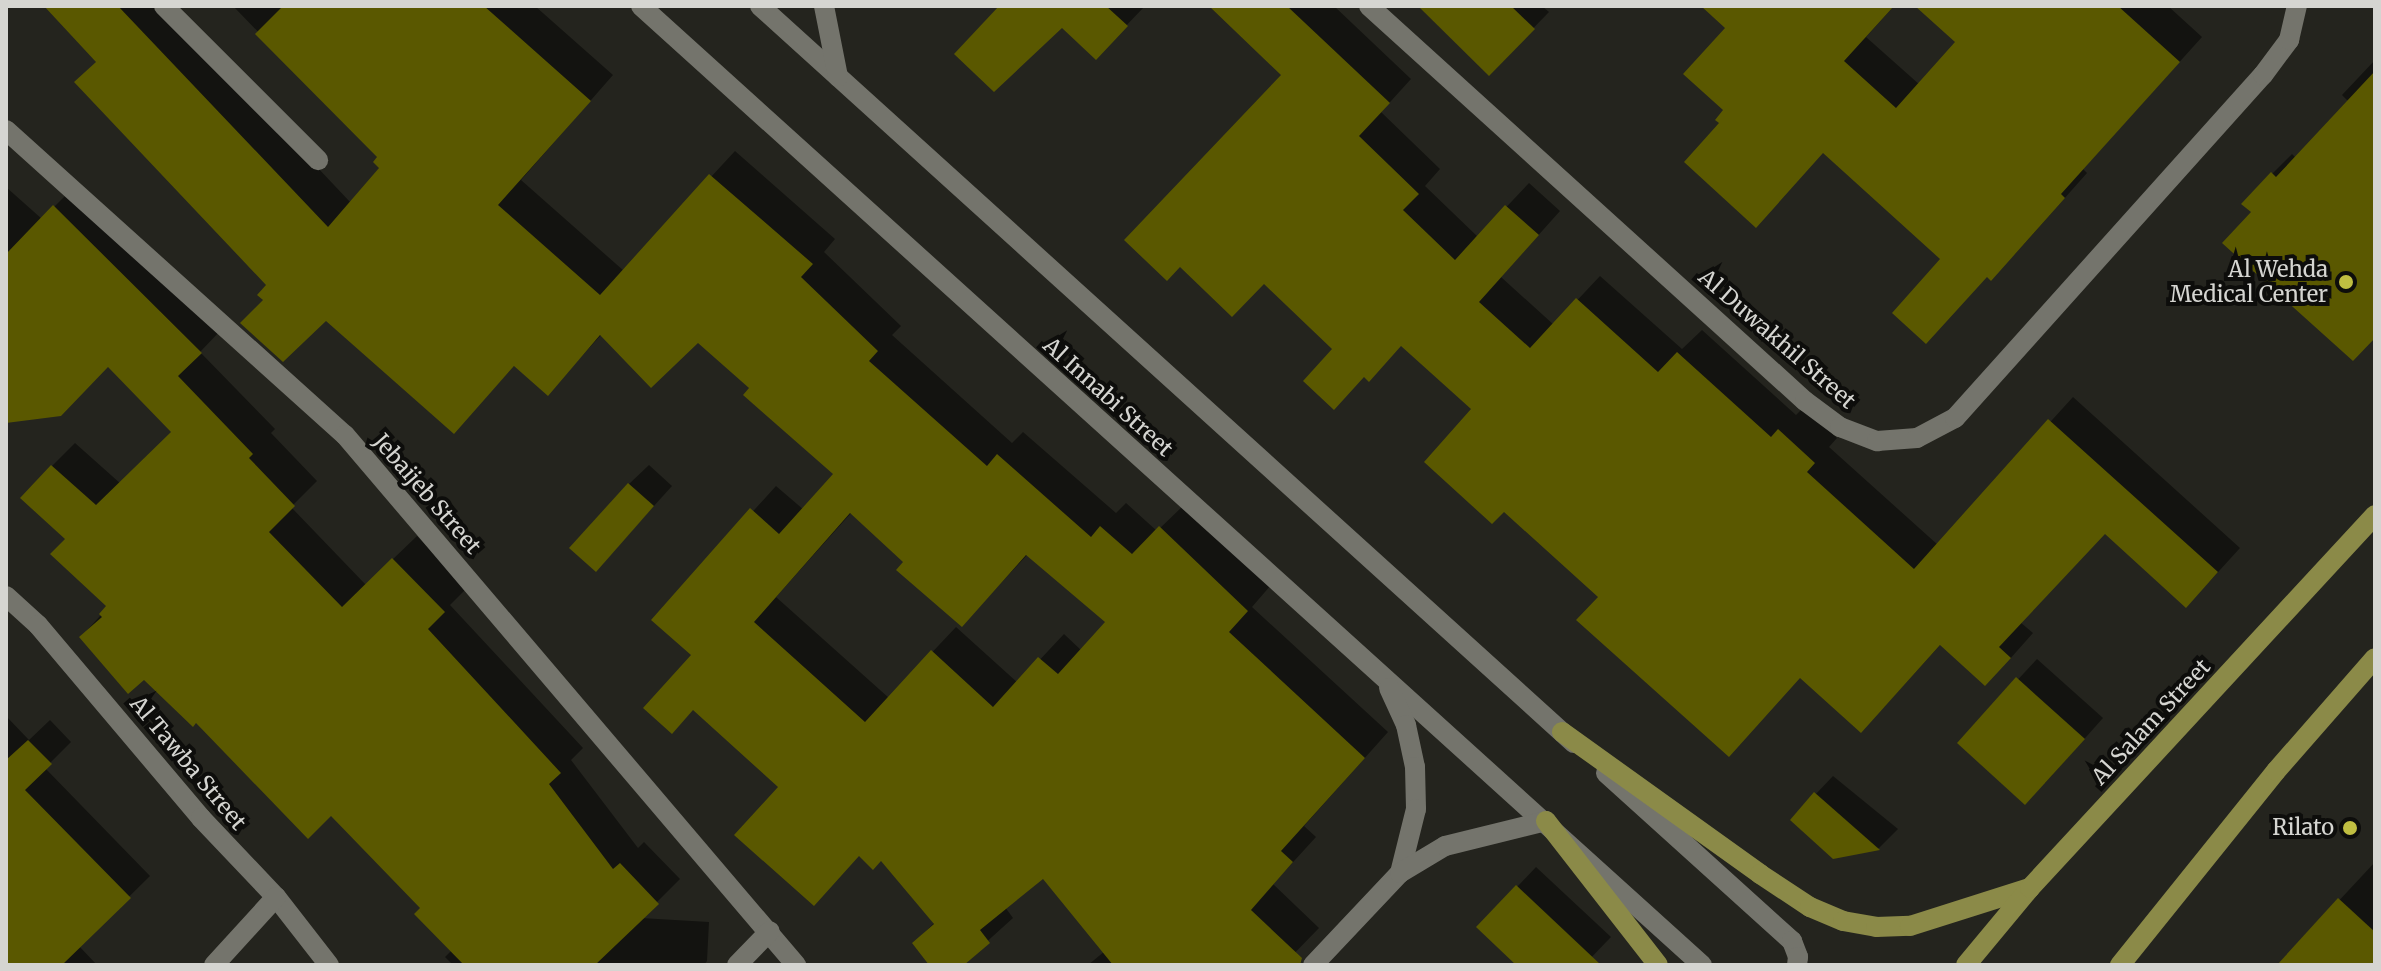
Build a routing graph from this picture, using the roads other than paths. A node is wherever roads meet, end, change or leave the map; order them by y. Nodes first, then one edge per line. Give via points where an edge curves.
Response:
1 (164, 6) edge
2 (641, 6) edge
3 (760, 6) edge
4 (824, 6) edge
5 (1369, 6) edge
6 (2300, 7) edge
7 (838, 77) junction
8 (6, 130) edge
9 (318, 160) dead end
10 (2375, 515) edge
11 (6, 596) edge
12 (2375, 658) edge
13 (1386, 680) junction
14 (1562, 732) junction
15 (1546, 821) junction
16 (1400, 873) junction
17 (2030, 888) junction
18 (276, 897) junction
19 (770, 931) junction
20 (214, 965) edge
21 (329, 965) edge
22 (737, 965) edge
23 (796, 965) edge
24 (1313, 965) edge
25 (1658, 965) edge
26 (1702, 965) edge
27 (1797, 965) edge
28 (1966, 965) edge
29 (2120, 965) edge

1 - 9 street
2 - 13 street, Al Innabi Street
3 - 7 street
4 - 7 street
5 - 6 street, Al Duwakhil Street via 1805,401 1840,427 1877,441 1917,438 1955,418 2263,75 2289,40
7 - 14 street
8 - 19 street, Jebaijeb Street via 345,435
10 - 17 main road, Al Salam Street
11 - 18 street, Al Tawba Street via 38,625 201,818
12 - 29 main road
13 - 15 street, Al Innabi Street
13 - 16 street via 1406,725 1415,767 1416,809
14 - 17 main road via 1760,874 1810,907 1843,921 1910,926
14 - 27 street via 1792,941
15 - 16 street via 1445,846
15 - 25 main road
15 - 26 street, Al Innabi Street
16 - 24 street
17 - 28 main road, Al Salam Street
18 - 20 street
18 - 21 street, Al Tawba Street
19 - 22 street
19 - 23 street, Jebaijeb Street

